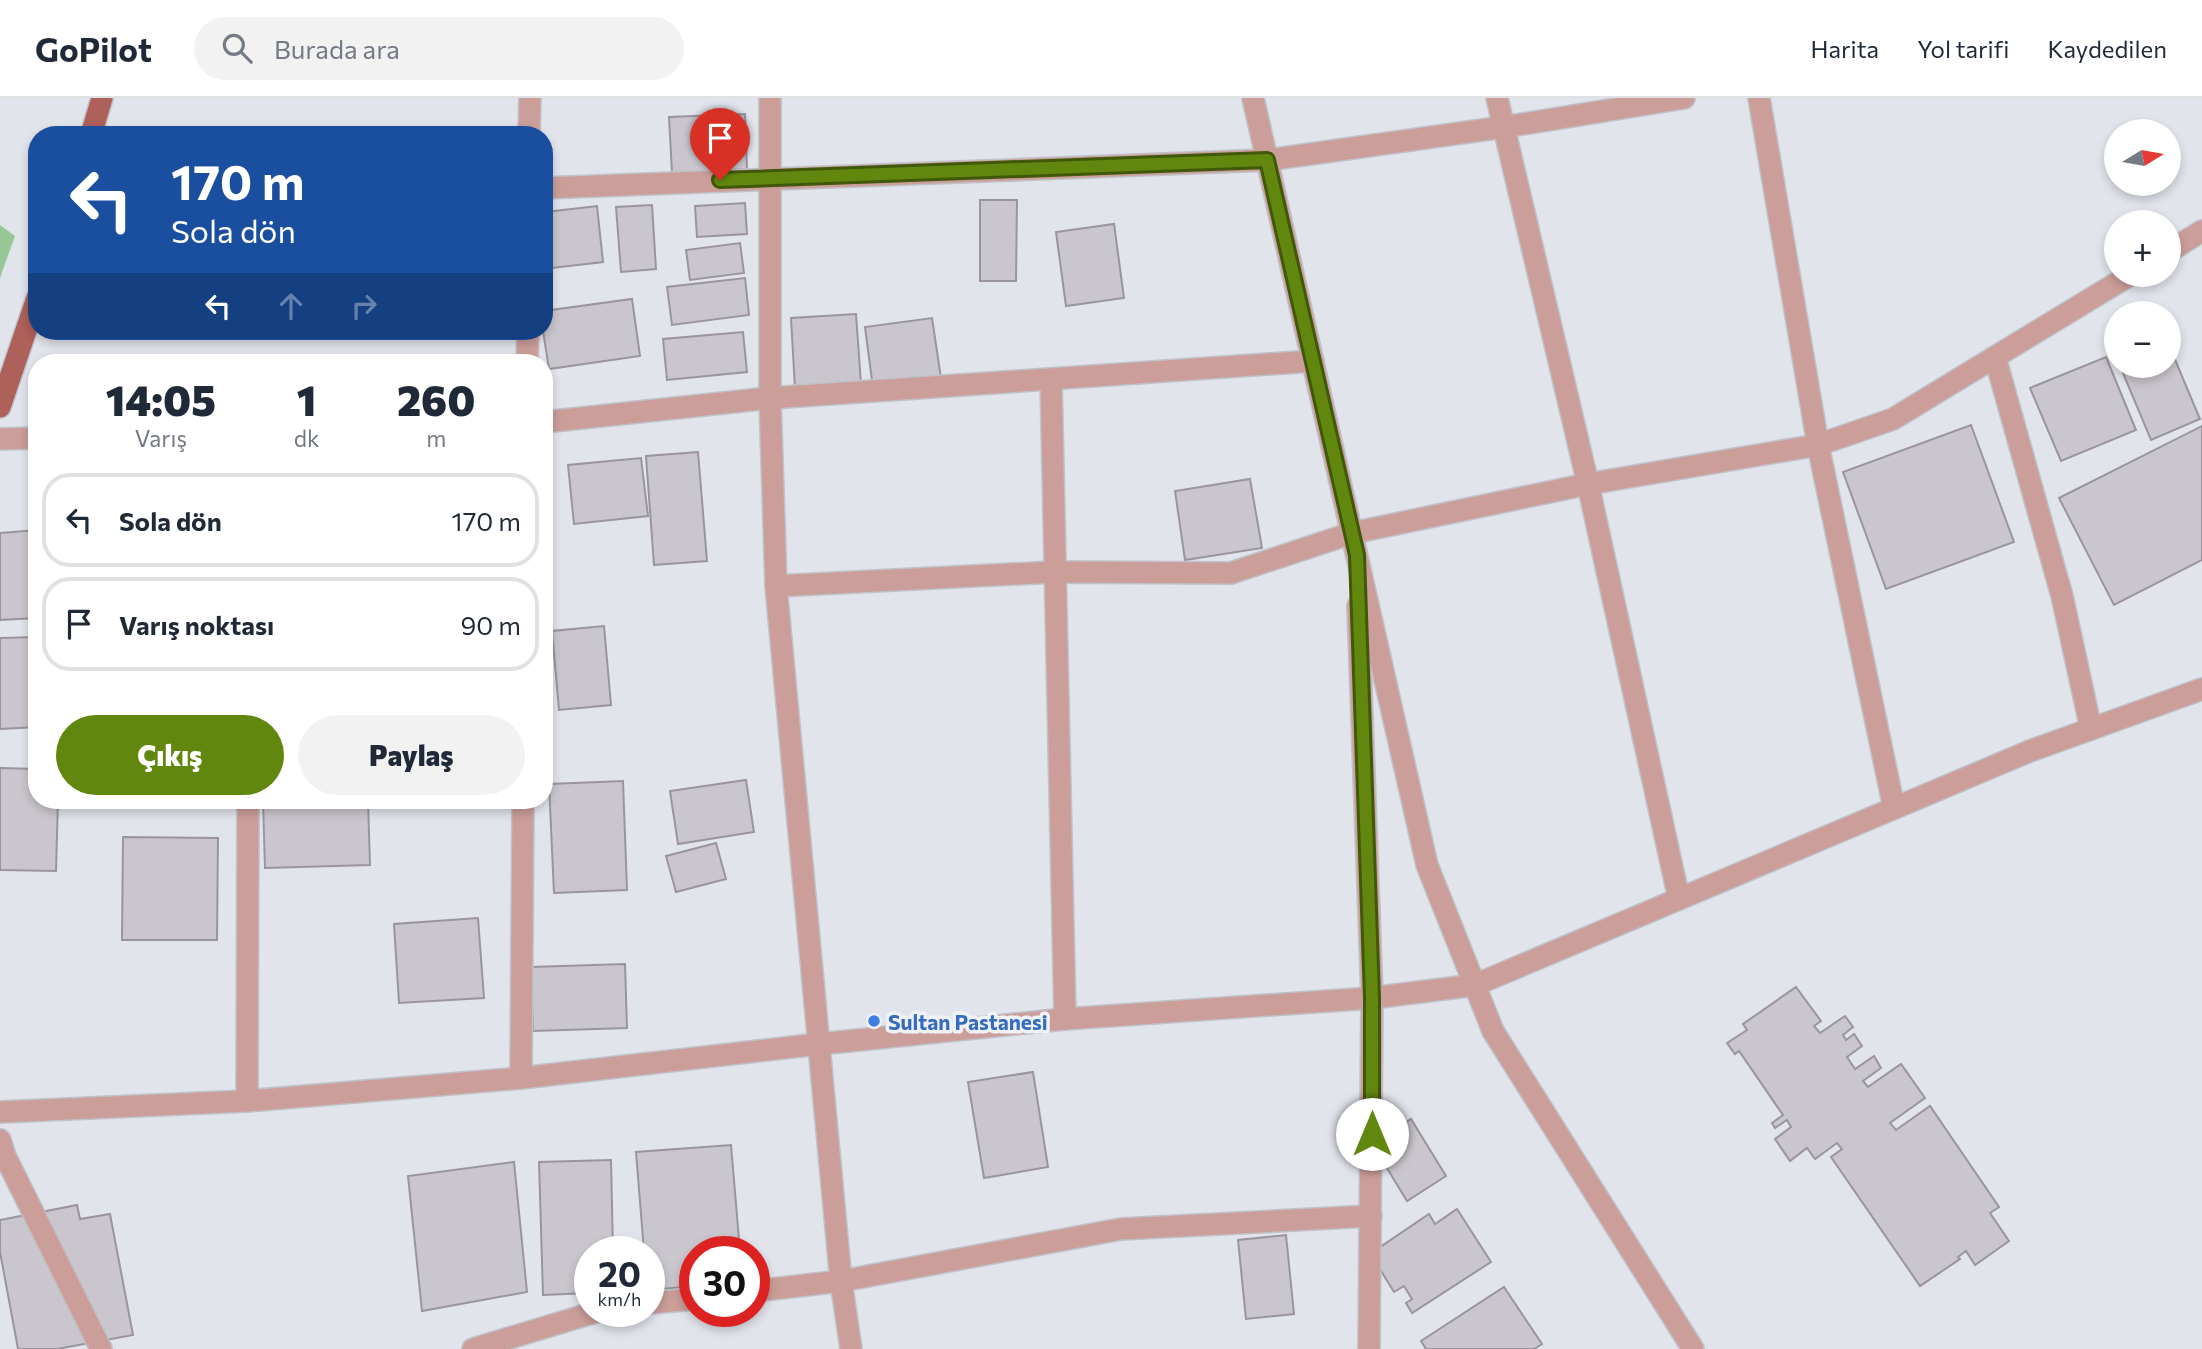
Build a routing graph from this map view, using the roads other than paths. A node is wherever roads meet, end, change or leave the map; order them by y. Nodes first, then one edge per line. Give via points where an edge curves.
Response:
1 (102, 98) edge
2 (530, 98) edge
3 (770, 98) edge
4 (1253, 98) edge
5 (1497, 98) edge
6 (1684, 98) edge
7 (1759, 98) edge
8 (94, 126) edge
9 (529, 126) edge
10 (1504, 127) junction
11 (1267, 160) junction
12 (770, 178) junction
13 (553, 188) edge
14 (2202, 231) edge
15 (2181, 244) edge
16 (2110, 287) edge
17 (28, 325) edge
18 (1995, 357) junction
19 (1313, 361) junction
20 (1051, 379) junction
21 (771, 398) junction
22 (0, 407) edge
23 (553, 421) edge
24 (28, 438) edge
25 (0, 439) edge
26 (1818, 445) junction
27 (1588, 484) junction
28 (1352, 533) junction
29 (1357, 555) junction
30 (1055, 572) junction
31 (776, 586) junction
32 (2202, 690) edge
33 (2091, 729) junction
34 (1894, 808) junction
35 (248, 809) edge
36 (523, 809) edge
37 (1679, 899) junction
38 (1475, 985) junction
39 (1372, 998) junction
40 (1065, 1019) junction
41 (819, 1044) junction
42 (521, 1078) junction
43 (247, 1101) junction
44 (0, 1112) edge
45 (0, 1140) edge
46 (1371, 1216) junction
47 (841, 1281) junction
48 (770, 1289) edge
49 (574, 1318) edge
50 (102, 1349) edge
51 (473, 1349) edge
52 (850, 1349) edge
53 (1369, 1349) edge
54 (1693, 1349) edge

1 - 8 main road
2 - 9 street
3 - 12 street
4 - 11 street
5 - 10 street
6 - 10 street
7 - 26 street
10 - 11 street
10 - 27 street
11 - 12 street
11 - 19 street
12 - 13 street
12 - 21 street
14 - 15 street
16 - 18 street
17 - 22 main road
18 - 26 street via 1893,419
18 - 33 street via 2062,596
19 - 20 street
19 - 28 street
20 - 21 street
20 - 30 street
21 - 23 street
21 - 31 street
24 - 25 street
26 - 27 street
26 - 34 street
27 - 28 street
27 - 37 street
28 - 29 street
28 - 30 street via 1231,573
29 - 38 street via 1427,865
29 - 39 street
30 - 31 street
30 - 40 street
31 - 41 street
32 - 33 street
33 - 34 street
34 - 37 street
35 - 43 street
36 - 42 street
37 - 38 street
38 - 39 street
38 - 54 street via 1493,1031
39 - 40 street
39 - 46 street
40 - 41 street
41 - 42 street
41 - 47 street
42 - 43 street
43 - 44 street
45 - 50 street
46 - 47 street via 1121,1229
46 - 53 street
47 - 48 street
47 - 52 street
49 - 51 street

